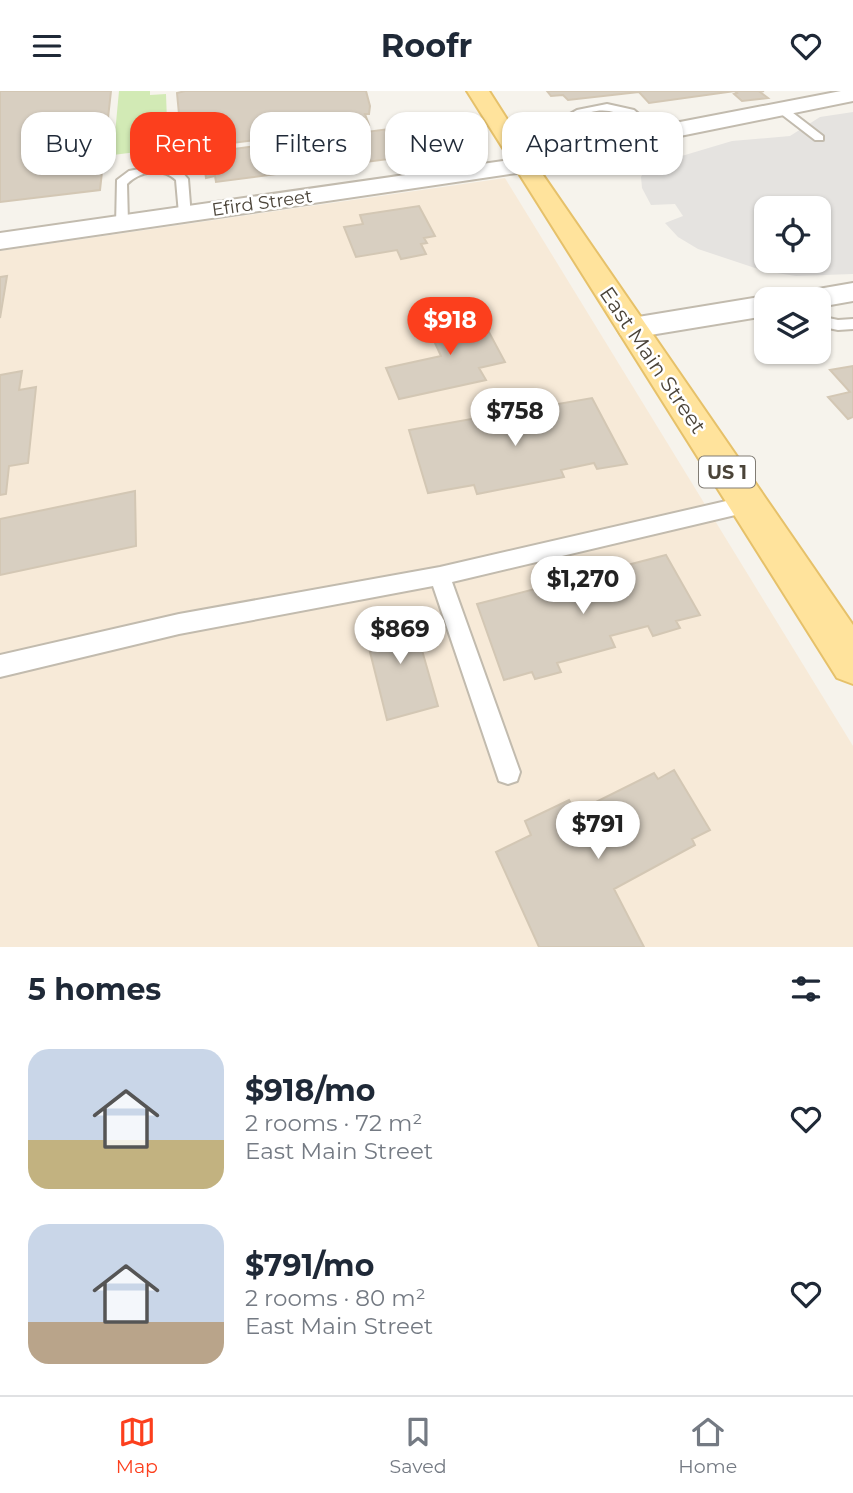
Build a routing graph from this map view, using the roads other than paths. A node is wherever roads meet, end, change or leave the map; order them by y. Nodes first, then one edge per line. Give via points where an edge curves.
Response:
1 (478, 91) edge
2 (853, 95) edge
3 (780, 108) junction
4 (580, 112) edge
5 (628, 112) edge
6 (683, 128) edge
7 (502, 130) edge
8 (819, 138) dead end
9 (502, 168) edge
10 (531, 175) edge
11 (186, 214) junction
12 (121, 223) junction
13 (0, 241) edge
14 (853, 292) edge
15 (831, 296) edge
16 (754, 308) edge
17 (831, 324) edge
18 (853, 324) edge
19 (632, 328) junction
20 (748, 503) junction
21 (440, 576) junction
22 (853, 663) edge
23 (0, 666) edge
24 (508, 772) dead end

1 - 7 main road, East Main Street / US 1
2 - 3 street, Efird Street
3 - 6 street, Efird Street
3 - 8 lane
4 - 5 lane via 611,106
9 - 11 street, Efird Street
10 - 19 main road, East Main Street / US 1
11 - 12 street, Efird Street
11 - 12 lane via 179,174 168,169 144,171 121,183
12 - 13 street, Efird Street
14 - 15 street
16 - 19 street
17 - 18 lane
19 - 20 main road, East Main Street / US 1
20 - 21 lane
20 - 22 main road, East Main Street / US 1
21 - 23 lane via 179,624
21 - 24 lane

